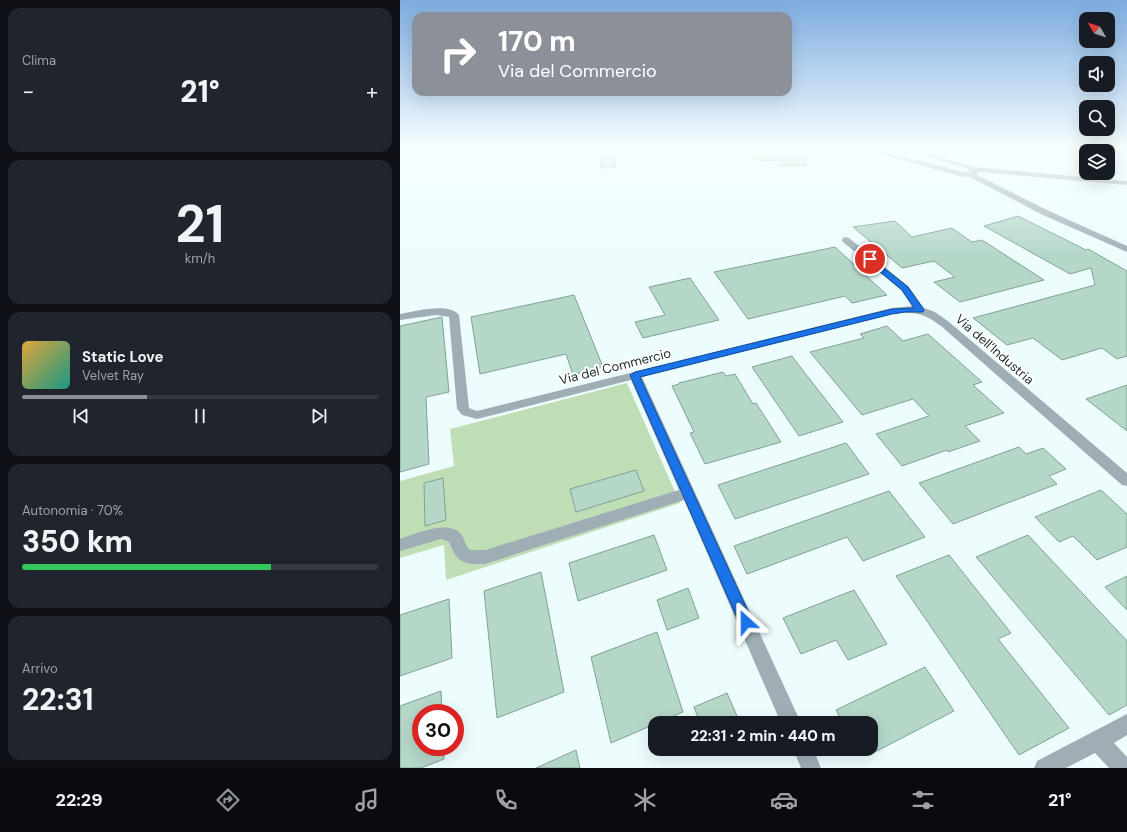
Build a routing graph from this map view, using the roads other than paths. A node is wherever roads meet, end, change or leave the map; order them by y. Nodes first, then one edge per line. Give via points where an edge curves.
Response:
1 (998, 186) edge
2 (1046, 213) junction
3 (846, 240) dead end
4 (1127, 249) edge
5 (1127, 257) edge
6 (920, 310) junction
7 (400, 317) edge
8 (635, 375) junction
9 (1127, 481) edge
10 (688, 493) junction
11 (400, 545) edge
12 (788, 716) edge
13 (1127, 724) edge
14 (1098, 741) junction
15 (806, 756) edge
16 (811, 768) edge
17 (1044, 768) edge
18 (1123, 768) edge

1 - 2 street
2 - 4 street
2 - 5 street via 1038,216 1082,239
3 - 6 street, Via dell’Industria via 905,288
6 - 8 street, Via del Commercio via 892,311
6 - 9 street, Via dell’Industria via 945,324
7 - 8 street, Via del Commercio via 443,312 454,315 463,409 470,414 477,415
8 - 10 street
10 - 11 street via 474,559 460,553 456,538 447,533
10 - 12 street
13 - 14 street
14 - 17 street
14 - 18 street
15 - 16 street

